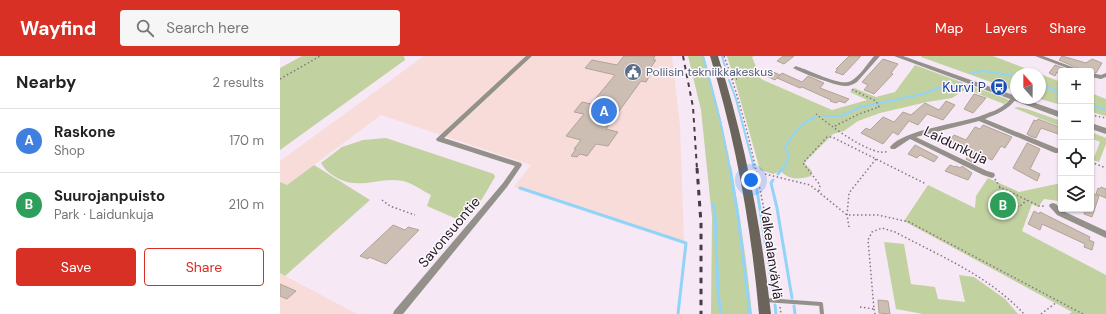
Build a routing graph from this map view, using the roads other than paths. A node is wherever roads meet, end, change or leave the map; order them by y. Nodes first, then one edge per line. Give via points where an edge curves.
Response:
1 (529, 56) edge
2 (714, 56) edge
3 (878, 56) edge
4 (897, 56) edge
5 (1038, 56) edge
6 (796, 68) dead end
7 (1072, 68) edge
8 (1094, 75) edge
9 (1104, 77) edge
10 (1010, 97) edge
11 (1010, 104) edge
12 (1031, 104) edge
13 (1058, 114) edge
14 (980, 119) junction
15 (1094, 127) edge
16 (1106, 131) edge
17 (910, 137) junction
18 (893, 147) road end
19 (1057, 151) dead end
20 (992, 175) road end
21 (1053, 206) road end
22 (1106, 235) edge
23 (764, 300) junction
24 (397, 314) edge
25 (765, 314) edge
26 (822, 314) edge

1 - 24 street, Savonsuontie via 439,139 519,165
2 - 23 main road, Valkealanväylä via 728,102 744,172
3 - 6 street via 847,85
4 - 10 street
5 - 7 street
8 - 9 street
11 - 14 street
12 - 13 street
14 - 17 street
14 - 19 street
15 - 16 street
17 - 18 street
17 - 20 street, Laidunkuja
21 - 22 street via 1060,213
23 - 25 main road, Valkealanväylä
23 - 26 lane via 821,304

